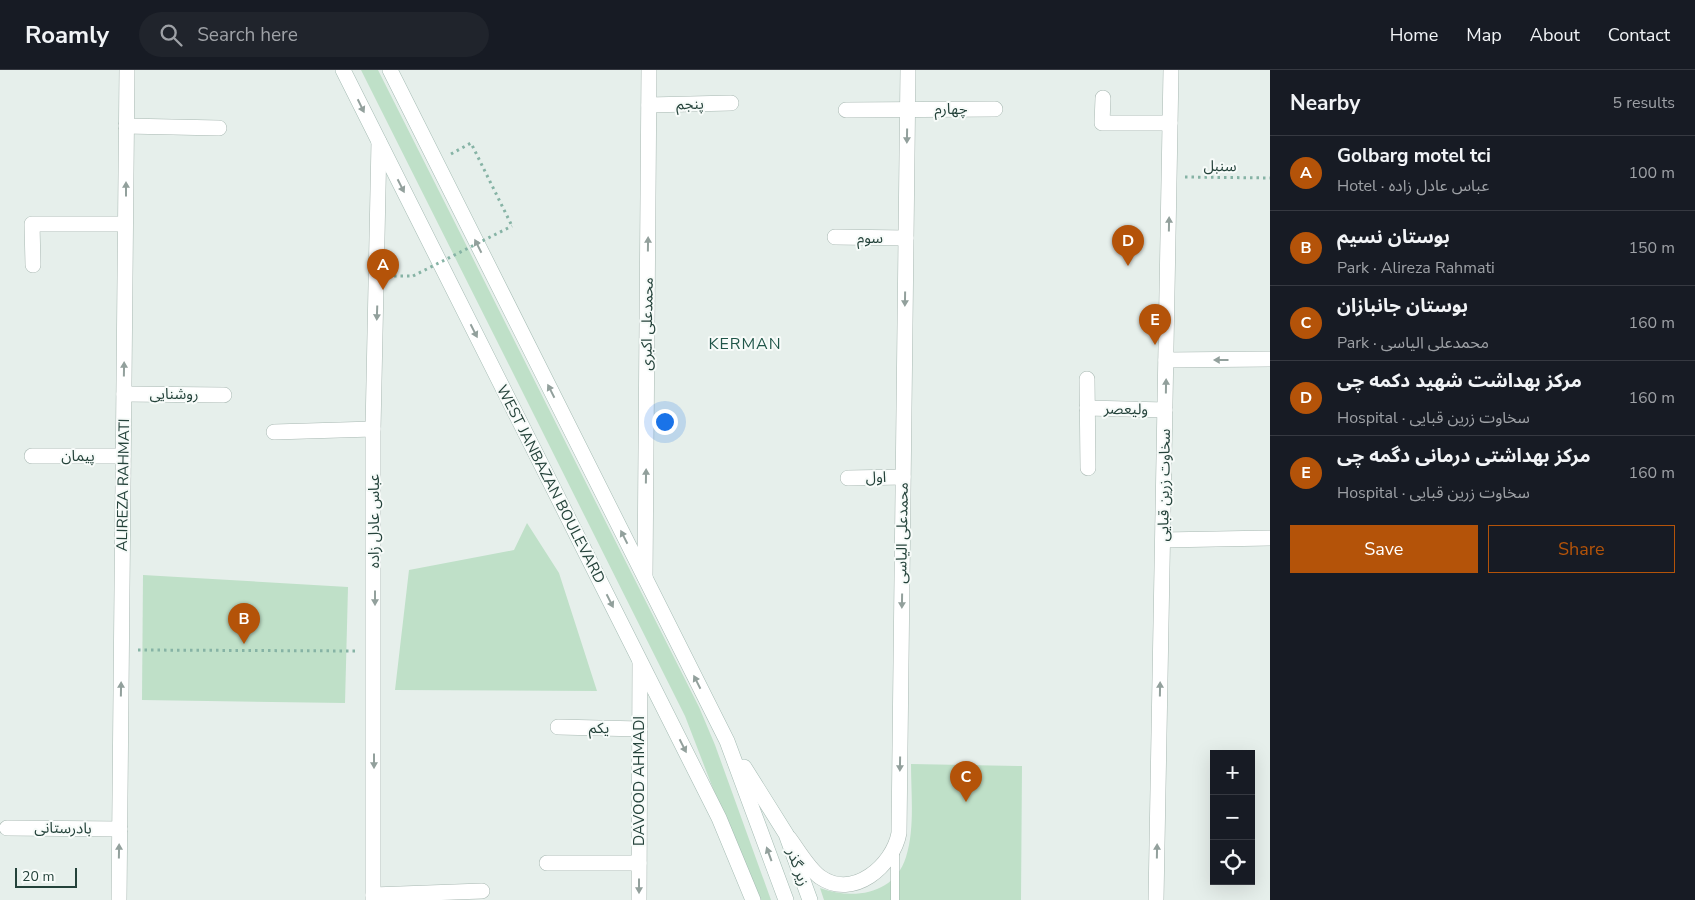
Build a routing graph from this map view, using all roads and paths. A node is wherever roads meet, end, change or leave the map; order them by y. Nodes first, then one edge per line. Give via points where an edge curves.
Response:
1 (127, 70) edge
2 (343, 70) edge
3 (390, 70) edge
4 (650, 70) edge
5 (908, 70) edge
6 (1171, 70) edge
7 (1103, 98) dead end
8 (731, 103) dead end
9 (649, 105) junction
10 (907, 109) junction
11 (995, 109) dead end
12 (846, 110) dead end
13 (1170, 123) junction
14 (126, 126) junction
15 (219, 128) dead end
16 (379, 142) junction
17 (471, 143) dead end
18 (1169, 176) junction
19 (1270, 178) edge
20 (126, 224) junction
21 (834, 237) dead end
22 (906, 238) junction
23 (33, 265) dead end
24 (396, 276) dead end
25 (1270, 359) edge
26 (1166, 360) junction
27 (1087, 379) dead end
28 (124, 394) junction
29 (224, 395) dead end
30 (1087, 408) junction
31 (1165, 410) junction
32 (374, 429) junction
33 (274, 432) dead end
34 (32, 456) dead end
35 (123, 456) junction
36 (1088, 468) dead end
37 (903, 477) junction
38 (848, 478) dead end
39 (1270, 538) edge
40 (1163, 540) junction
41 (645, 577) junction
42 (121, 650) junction
43 (375, 652) junction
44 (640, 662) junction
45 (558, 727) dead end
46 (640, 729) junction
47 (727, 741) junction
48 (7, 828) dead end
49 (120, 829) junction
50 (786, 834) junction
51 (895, 847) junction
52 (547, 863) dead end
53 (639, 863) junction
54 (482, 892) dead end
55 (373, 897) edge
56 (119, 900) edge
57 (639, 900) edge
58 (753, 900) edge
59 (786, 900) edge
60 (810, 900) edge
61 (895, 900) edge
62 (1156, 900) edge

1 - 14 street, ALIREZA RAHMATI
2 -> 16 street, WEST JANBAZAN BOULEVARD
41 -> 3 street
4 - 9 street, محمدعلی اکبری
5 - 10 street, محمدعلی الیاسی
6 - 13 street, سخاوت زرین قبایی
7 - 13 street via 1102,122
8 - 9 street, پنجم
41 -> 9 street, محمدعلی اکبری
10 - 11 street, چهارم
10 - 12 street
10 -> 22 street, محمدعلی الیاسی
13 - 18 street, سخاوت زرین قبایی
14 - 15 street
20 -> 14 street, ALIREZA RAHMATI
16 -> 32 street, عباس عادل زاده
16 -> 44 street, WEST JANBAZAN BOULEVARD
17 - 24 path, bridge via 512,226 413,276
18 - 19 path, سنبل
26 -> 18 street, سخاوت زرین قبایی
20 - 23 street via 32,224
28 -> 20 street, ALIREZA RAHMATI
21 - 22 street, سوم
22 -> 37 street, محمدعلی الیاسی
25 -> 26 street
31 -> 26 street, سخاوت زرین قبایی
27 - 30 street, ولیعصر
28 - 29 street, روشنایی
28 - 35 street, ALIREZA RAHMATI
30 - 31 street, ولیعصر
30 - 36 street, ولیعصر
31 - 40 street, سخاوت زرین قبایی
32 - 33 street
32 -> 43 street, عباس عادل زاده
34 - 35 street, پیمان
35 - 42 street, ALIREZA RAHMATI
37 - 38 street, اول
37 -> 51 street, محمدعلی الیاسی via 899,833
39 - 40 street
62 -> 40 street, سخاوت زرین قبایی
47 -> 41 street
42 - 43 path
49 -> 42 street, ALIREZA RAHMATI
43 -> 55 street, عباس عادل زاده
44 - 46 street, DAVOOD AHMADI
44 -> 58 street, WEST JANBAZAN BOULEVARD via 719,818
45 - 46 street, یکم
46 - 53 street, DAVOOD AHMADI
47 - 50 street
59 -> 47 street
48 - 49 street, بادرستانی
56 -> 49 street, ALIREZA RAHMATI
50 - 51 street, محمدعلی الیاسی via 820,877 844,885 867,880 877,873
50 - 60 street, زیر گذر
51 - 61 lane
52 - 53 street
53 -> 57 street, DAVOOD AHMADI
54 - 55 street

